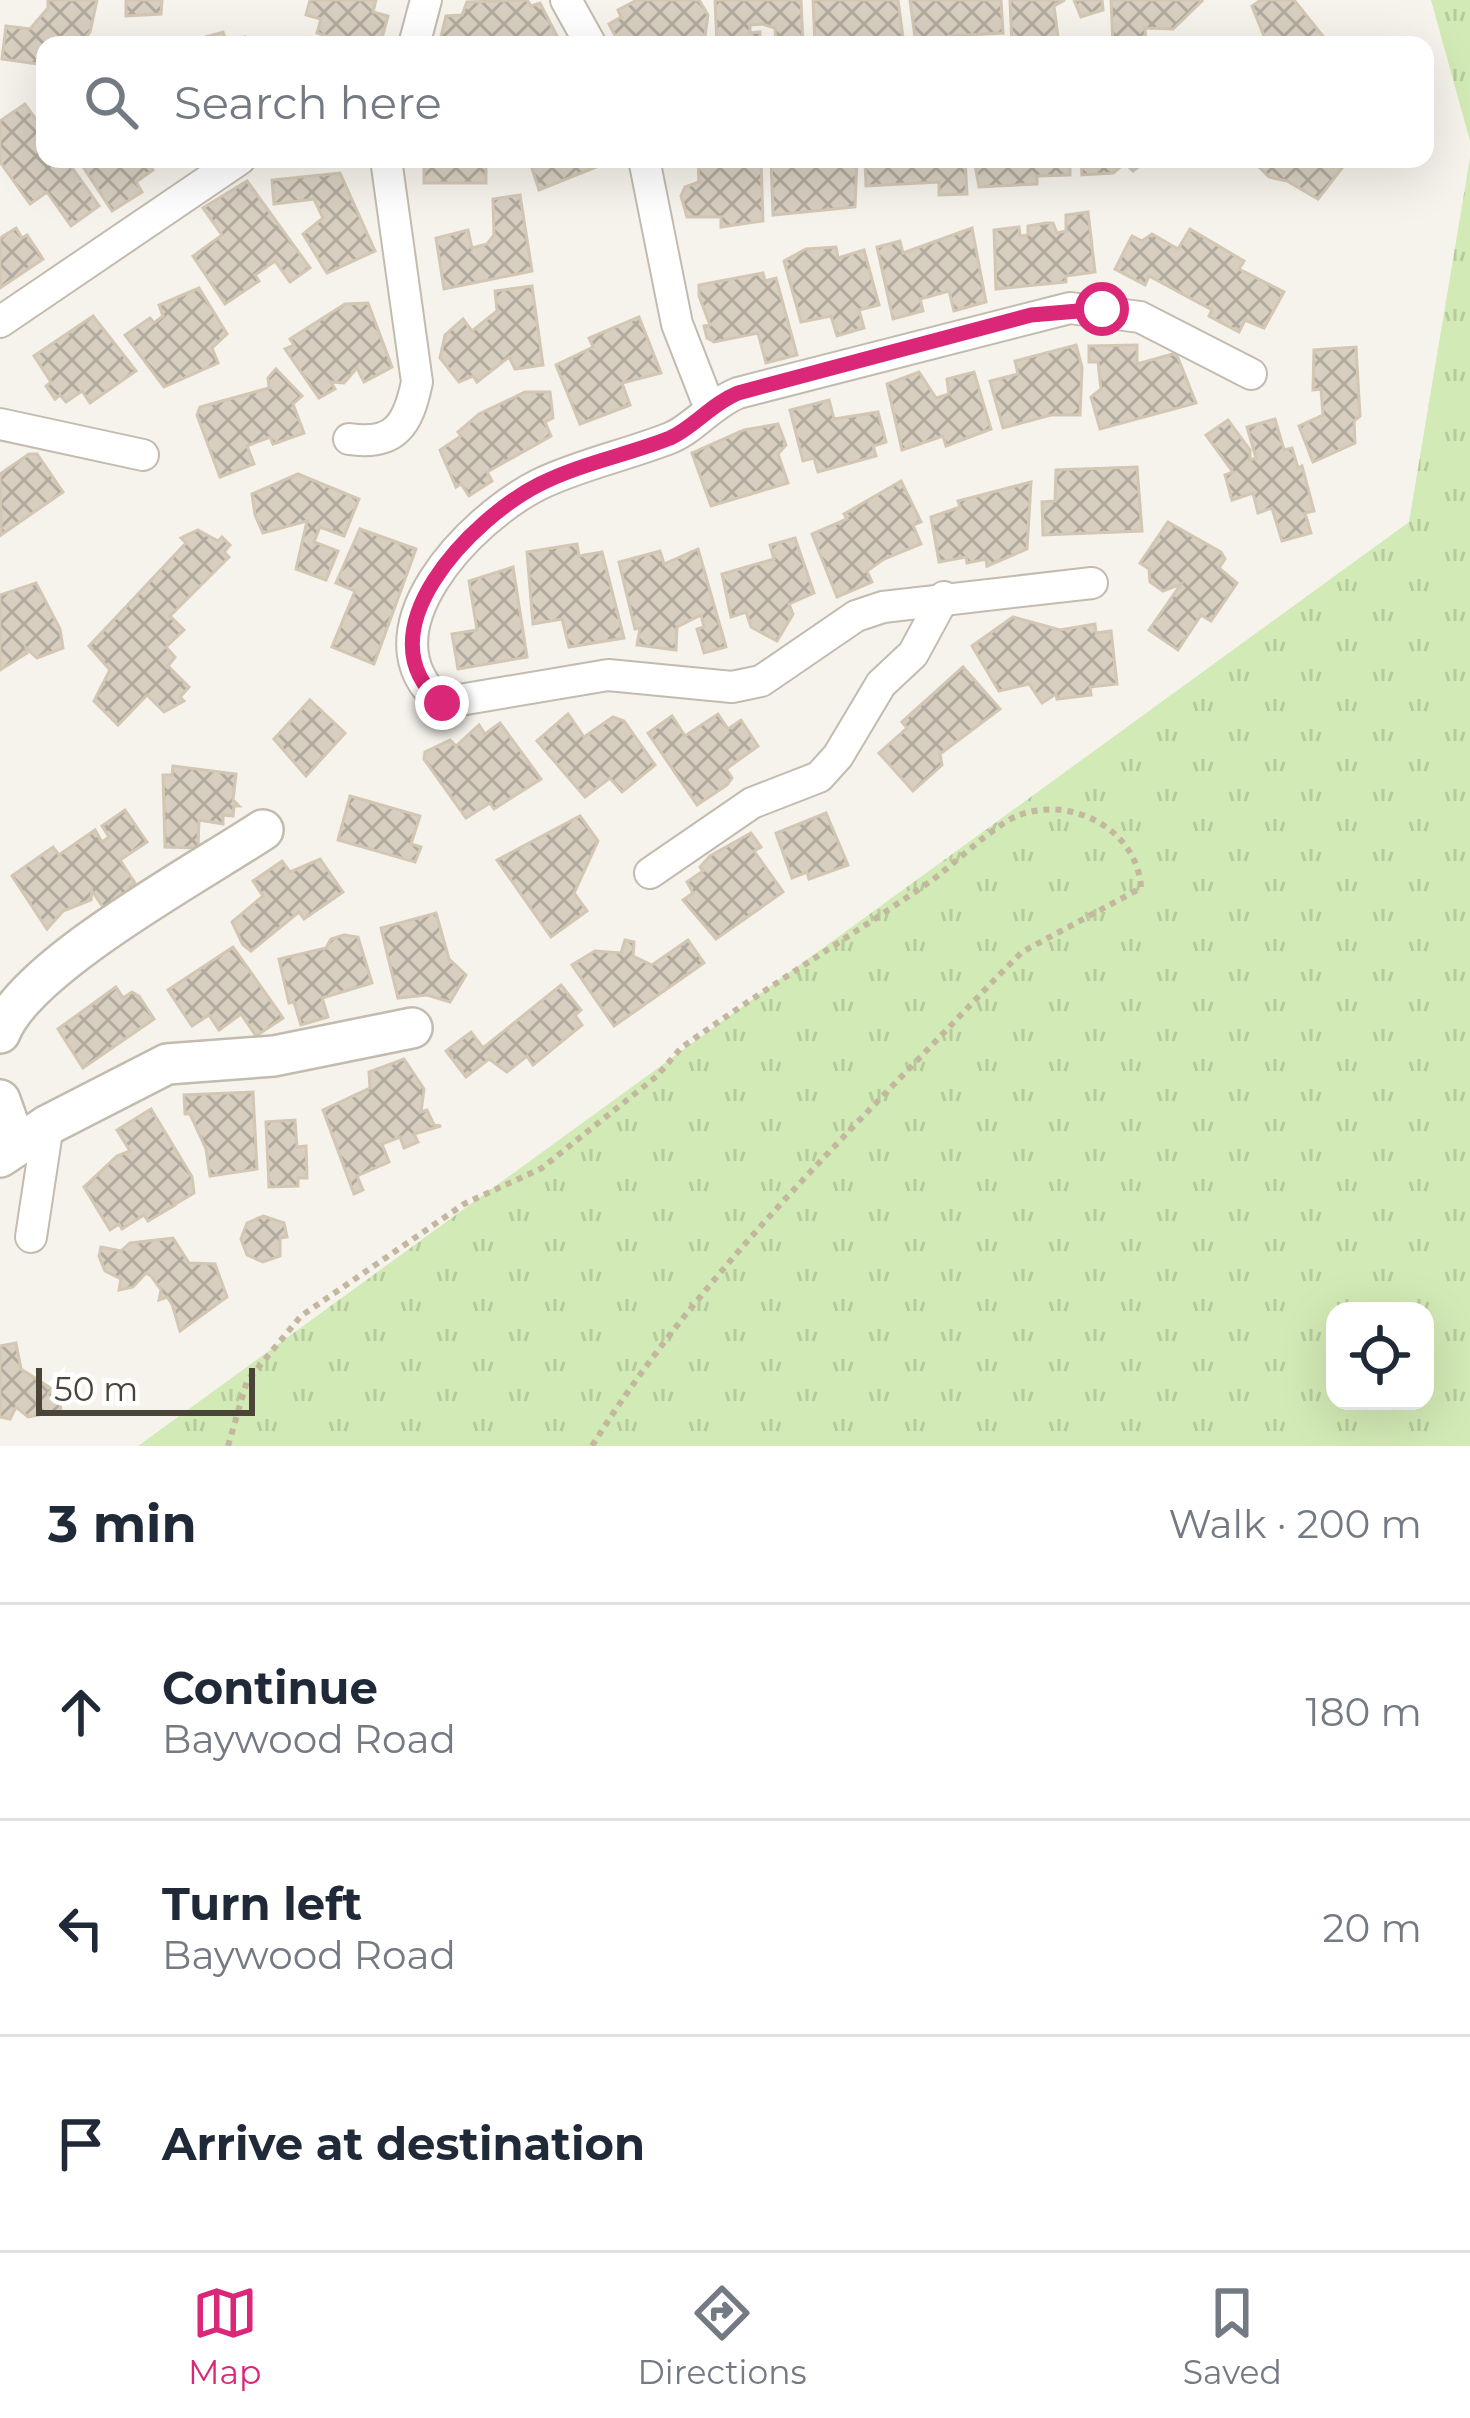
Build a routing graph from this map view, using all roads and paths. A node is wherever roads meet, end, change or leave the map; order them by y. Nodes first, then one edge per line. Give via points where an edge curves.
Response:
1 (425, 0) edge
2 (566, 0) edge
3 (416, 36) edge
4 (586, 36) edge
5 (227, 168) edge
6 (387, 168) edge
7 (646, 168) edge
8 (0, 322) edge
9 (1251, 374) dead end
10 (709, 406) junction
11 (0, 424) edge
12 (349, 439) dead end
13 (143, 455) dead end
14 (1092, 583) dead end
15 (944, 597) junction
16 (263, 830) dead end
17 (650, 873) dead end
18 (412, 1028) dead end
19 (0, 1033) edge
20 (0, 1100) edge
21 (21, 1142) edge
22 (31, 1237) dead end
23 (228, 1446) edge
24 (592, 1446) edge

1 - 3 street
2 - 4 street
5 - 8 street
6 - 12 street via 416,382 398,434 376,443
7 - 10 street via 677,324
9 - 10 street via 1140,317 1070,308
10 - 15 street via 676,436 538,485 467,538 413,625 418,684 442,703 608,675 732,687 773,674 856,616
11 - 13 street
14 - 15 street
15 - 17 street via 913,654 881,684 819,776 752,803
16 - 19 street via 48,974 14,1004
18 - 21 street via 274,1056 167,1064
20 - 21 street
21 - 22 street
23 - 24 path via 247,1382 301,1316 464,1204 542,1168 682,1048 1016,817 1048,810 1106,824 1132,852 1141,888 1022,952 995,979 801,1180 669,1336

